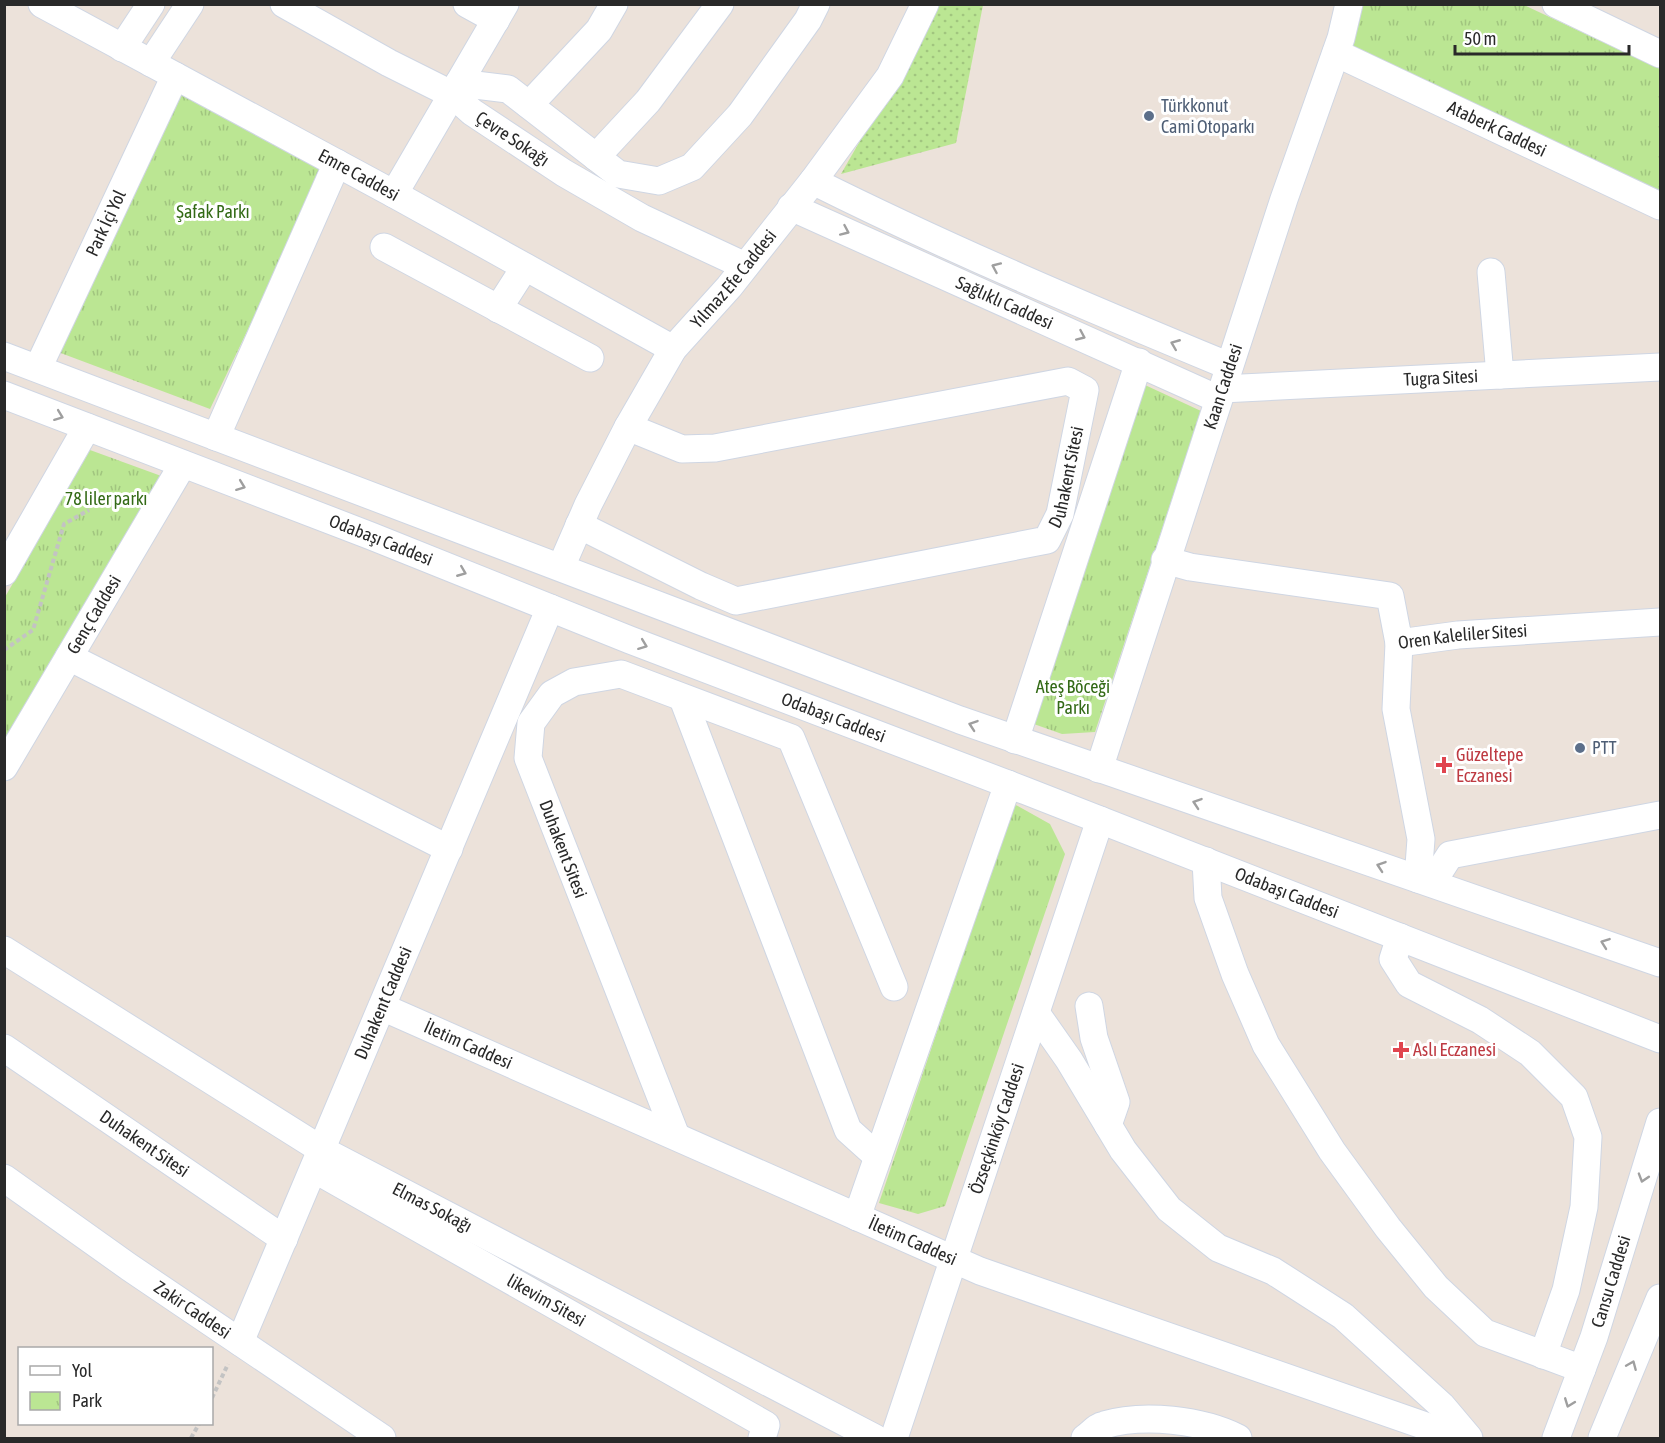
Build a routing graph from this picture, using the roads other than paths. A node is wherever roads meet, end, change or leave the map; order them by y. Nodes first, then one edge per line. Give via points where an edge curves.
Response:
1 (42, 4) edge
2 (151, 4) edge
3 (190, 4) edge
4 (284, 4) edge
5 (467, 4) edge
6 (614, 4) edge
7 (720, 4) edge
8 (816, 4) edge
9 (925, 4) edge
10 (1349, 4) edge
11 (1556, 4) edge
12 (500, 12) edge
13 (123, 48) junction
14 (1336, 53) junction
15 (1660, 54) edge
16 (151, 63) junction
17 (175, 76) junction
18 (456, 89) junction
19 (529, 105) junction
20 (596, 157) junction
21 (337, 163) junction
22 (813, 180) junction
23 (394, 194) junction
24 (1660, 206) edge
25 (791, 207) junction
26 (384, 247) dead end
27 (745, 266) junction
28 (525, 267) junction
29 (1491, 272) dead end
30 (498, 309) junction
31 (673, 349) junction
32 (4, 356) edge
33 (590, 358) dead end
34 (1139, 362) junction
35 (1660, 367) edge
36 (38, 369) junction
37 (1500, 375) junction
38 (1223, 384) junction
39 (4, 395) edge
40 (87, 427) junction
41 (628, 428) junction
42 (216, 437) junction
43 (183, 464) junction
44 (579, 525) junction
45 (1165, 560) junction
46 (561, 567) junction
47 (4, 572) edge
48 (550, 608) junction
49 (1660, 622) edge
50 (1399, 643) junction
51 (69, 657) junction
52 (683, 699) junction
53 (1015, 740) junction
54 (4, 767) edge
55 (1099, 769) junction
56 (1008, 784) junction
57 (1660, 815) edge
58 (1100, 820) junction
59 (448, 849) junction
60 (1206, 861) junction
61 (1425, 881) junction
62 (1400, 938) junction
63 (4, 950) edge
64 (1660, 963) edge
65 (894, 987) dead end
66 (1089, 1006) dead end
67 (382, 1007) junction
68 (1036, 1013) junction
69 (1660, 1039) edge
70 (4, 1048) edge
71 (1660, 1122) edge
72 (1108, 1125) junction
73 (676, 1136) junction
74 (878, 1157) junction
75 (318, 1159) junction
76 (4, 1178) edge
77 (857, 1217) junction
78 (284, 1239) junction
79 (954, 1260) junction
80 (1660, 1298) edge
81 (240, 1342) junction
82 (1543, 1355) junction
83 (1582, 1369) junction
84 (382, 1438) edge
85 (762, 1438) edge
86 (875, 1438) edge
87 (894, 1438) edge
88 (1085, 1438) edge
89 (1238, 1438) edge
90 (1460, 1438) edge
91 (1469, 1438) edge
92 (1556, 1438) edge
93 (1602, 1438) edge

1 - 13 street, Emre Caddesi
2 - 13 street
3 - 16 street
4 - 18 street, Çevre Sokağı via 389,63
5 - 12 street
6 - 19 street via 599,30
7 - 20 street via 648,101
8 - 20 street via 740,116 692,167 659,181 618,174
9 - 22 street, Yılmaz Efe Caddesi via 890,76
10 - 14 street, Kaan Caddesi
11 - 15 street
12 - 18 street
13 - 16 street, Emre Caddesi
14 - 24 street, Ataberk Caddesi
14 - 38 street, Kaan Caddesi
16 - 17 street, Emre Caddesi
17 - 21 street, Emre Caddesi
17 - 36 street, Park İçi Yol
18 - 19 street via 508,89
18 - 23 street
18 - 27 street, Çevre Sokağı via 472,112 564,174 642,218
19 - 20 street
21 - 23 street, Emre Caddesi
21 - 42 street
22 - 25 street, Yılmaz Efe Caddesi
38 -> 22 street, Sağlıklı Caddesi via 1115,320 946,245
23 - 28 street, Emre Caddesi
25 - 27 street, Yılmaz Efe Caddesi
25 -> 34 street, Sağlıklı Caddesi
26 - 30 street
27 - 31 street, Yılmaz Efe Caddesi
28 - 30 street
28 - 31 street, Emre Caddesi
29 - 37 street
30 - 33 street
31 - 41 street, Yılmaz Efe Caddesi
32 - 36 street, Odabaşı Caddesi
34 - 38 street, Sağlıklı Caddesi
34 - 53 street
35 - 37 street, Tugra Sitesi
36 - 42 street, Odabaşı Caddesi
37 - 38 street, Tugra Sitesi
38 - 45 street, Kaan Caddesi
39 -> 40 street, Odabaşı Caddesi
40 - 43 street, Odabaşı Caddesi
40 - 47 street
41 - 44 street, Yılmaz Efe Caddesi
41 - 44 street, Duhakent Sitesi via 682,449 715,448 1068,381 1085,390 1060,514 1047,540 736,601
42 - 46 street, Odabaşı Caddesi
43 -> 48 street, Odabaşı Caddesi
43 - 51 street, Genç Caddesi
44 - 46 street, Yılmaz Efe Caddesi
45 - 50 street, Oren Kaleliler Sitesi via 1390,596
45 - 55 street, Kaan Caddesi
53 -> 46 street, Odabaşı Caddesi
48 -> 56 street, Odabaşı Caddesi
48 - 59 street, Duhakent Caddesi
49 - 50 street, Oren Kaleliler Sitesi via 1458,635
50 - 61 street via 1396,709 1421,839
51 - 54 street, Genç Caddesi
51 - 59 street
52 - 65 street, Duhakent Sitesi via 791,738
52 - 73 street, Duhakent Sitesi via 621,674 574,682 552,694 531,723 528,758
52 - 74 street via 848,1130
53 - 55 street, Odabaşı Caddesi
61 -> 55 street, Odabaşı Caddesi
56 - 58 street, Odabaşı Caddesi
56 - 74 street
57 - 61 street via 1450,855
58 - 60 street, Odabaşı Caddesi
58 - 68 street, Özseçkinköy Caddesi
59 - 67 street, Duhakent Caddesi
60 - 62 street, Odabaşı Caddesi
60 - 82 street via 1208,898 1235,974 1266,1045 1332,1151 1436,1287 1485,1333
64 -> 61 street, Odabaşı Caddesi
62 - 69 street, Odabaşı Caddesi
62 - 82 street via 1393,959 1409,984 1480,1020 1530,1053 1574,1096 1588,1137 1584,1207 1566,1290
63 - 75 street, Elmas Sokağı
66 - 72 street via 1094,1038 1116,1102
67 - 73 street, İletim Caddesi
67 - 75 street, Duhakent Caddesi
68 - 72 street
68 - 79 street, Özseçkinköy Caddesi
70 - 78 street, Duhakent Sitesi
71 -> 83 street, Cansu Caddesi
72 - 91 street via 1169,1209 1218,1248 1272,1271 1343,1316 1442,1406
73 - 77 street, İletim Caddesi
74 - 77 street
75 - 78 street, Duhakent Caddesi
75 - 85 street, likevim Sitesi via 766,1425
75 - 86 street, Elmas Sokağı
76 - 81 street, Zakir Caddesi
77 - 79 street, İletim Caddesi
78 - 81 street, Duhakent Caddesi
79 - 87 street, Özseçkinköy Caddesi
79 - 90 street, İletim Caddesi
93 -> 80 street
81 - 84 street, Zakir Caddesi
82 - 83 street
83 -> 92 street, Cansu Caddesi
88 - 89 street via 1102,1425 1159,1418 1221,1430

